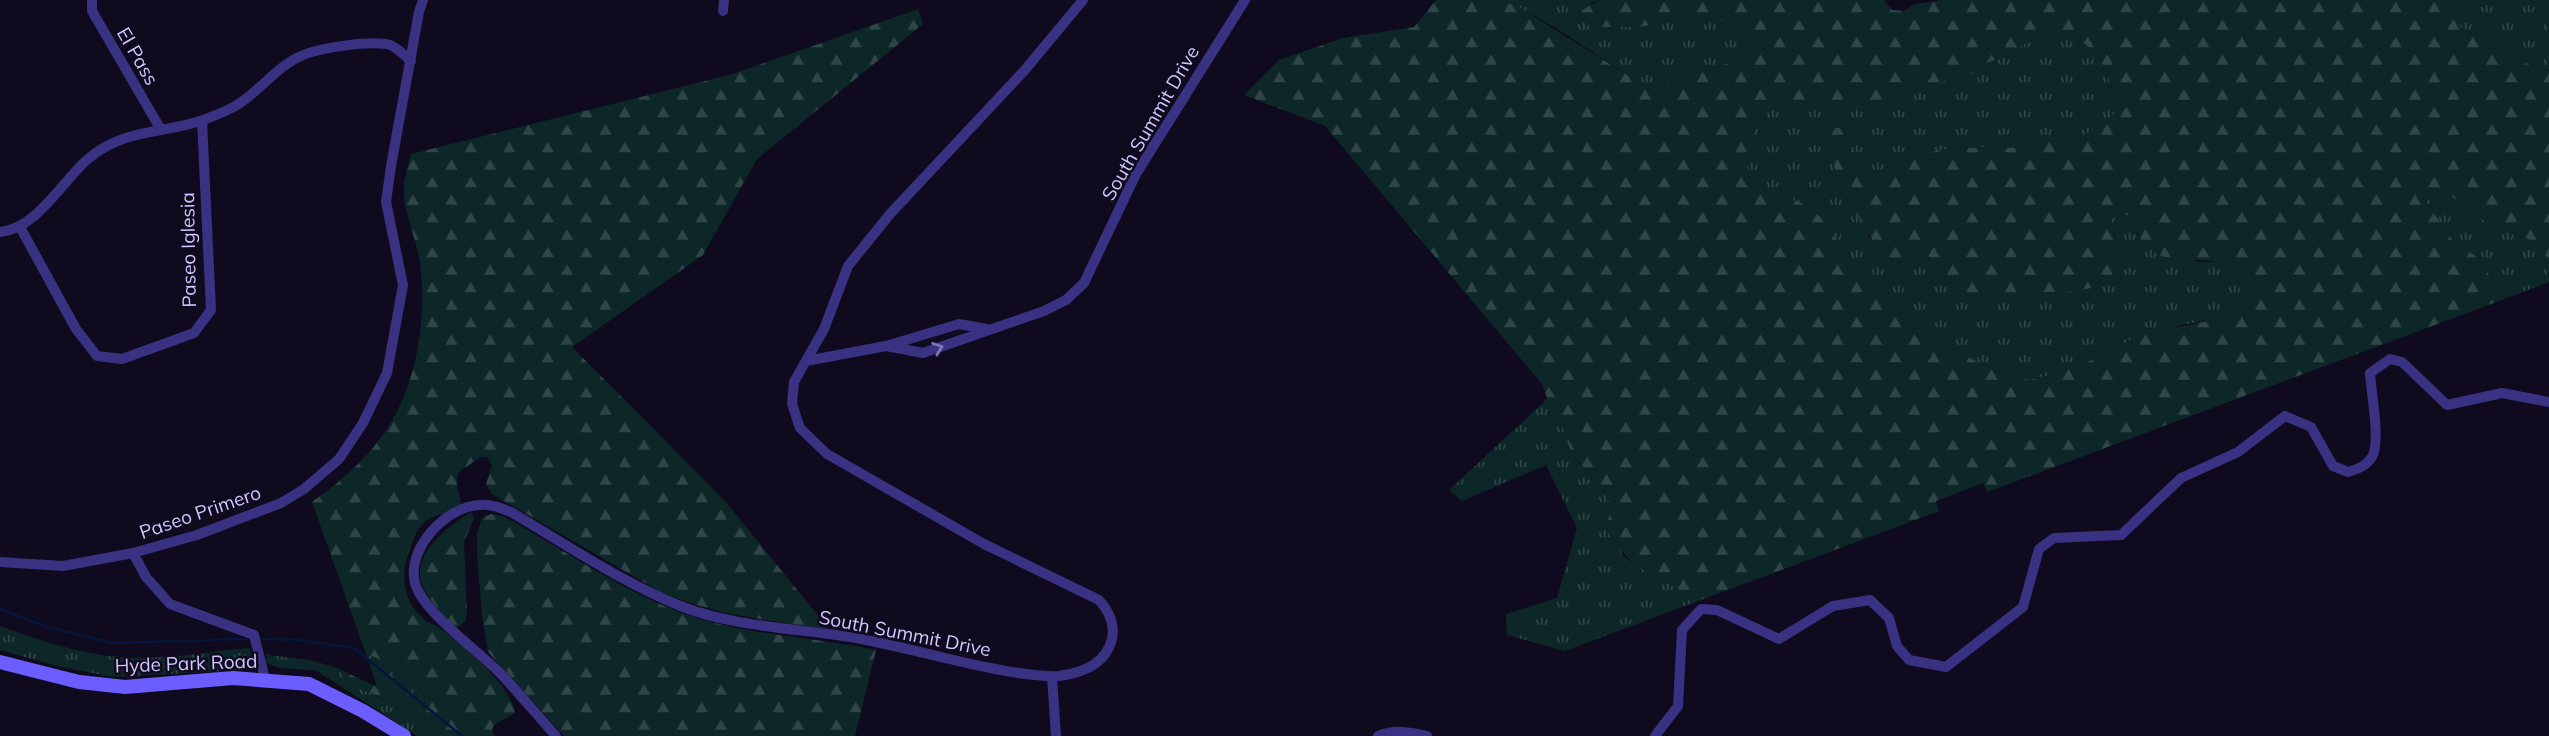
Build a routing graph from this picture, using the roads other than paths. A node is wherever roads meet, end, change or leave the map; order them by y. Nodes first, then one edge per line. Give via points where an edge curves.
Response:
1 (92, 0) edge
2 (423, 0) edge
3 (1083, 0) edge
4 (1245, 0) edge
5 (411, 61) junction
6 (202, 121) junction
7 (160, 128) junction
8 (20, 227) junction
9 (0, 232) edge
10 (989, 330) junction
11 (886, 346) junction
12 (806, 361) junction
13 (2549, 402) edge
14 (133, 553) junction
15 (0, 562) edge
16 (0, 662) edge
17 (1052, 676) junction
18 (265, 679) junction
19 (404, 736) edge
20 (556, 736) edge
21 (1056, 736) edge
22 (1378, 736) edge
23 (1427, 736) edge
24 (1655, 736) edge

1 - 7 street, El Pass via 92,11
2 - 5 street, Paseo Primero
3 - 12 street, South Summit Drive via 848,266 824,330
4 - 10 street, South Summit Drive via 1136,174 1084,283 1044,312
5 - 6 street via 390,46 356,45 302,55 238,104
5 - 14 street, Paseo Primero via 386,202 403,285 387,373 363,423 339,459 281,503
6 - 7 street
6 - 8 street, Paseo Iglesia via 211,310 194,332 122,359 97,356 76,329
7 - 8 street via 118,140 88,159
8 - 9 street
10 - 11 street, South Summit Drive via 959,324
11 -> 10 street, South Summit Drive via 923,353
11 - 12 street, South Summit Drive
12 - 17 street, South Summit Drive via 794,382 792,404 800,428 827,454 1105,607 1113,629 1101,659 1082,671
13 - 24 street via 2502,393 2447,405 2402,362 2390,359 2370,373 2376,440 2364,467 2348,472 2333,466 2311,427 2285,416 2238,452 2181,478 2121,535 2054,538 2039,549 2023,607 1946,667 1909,660 1897,646 1889,618 1870,600 1833,606 1779,639 1717,610 1701,609 1682,630 1678,706
14 - 15 street, Paseo Primero via 63,566
14 - 18 street via 146,577 170,604 254,635
16 - 18 main road, Hyde Park Road via 79,682 125,687
17 - 20 street, South Summit Drive via 969,665 884,643 695,611 635,584 511,512 472,506 441,522 421,546 413,574 418,591
17 - 21 street
18 - 19 main road, Hyde Park Road via 309,684
22 - 23 street via 1410,732

